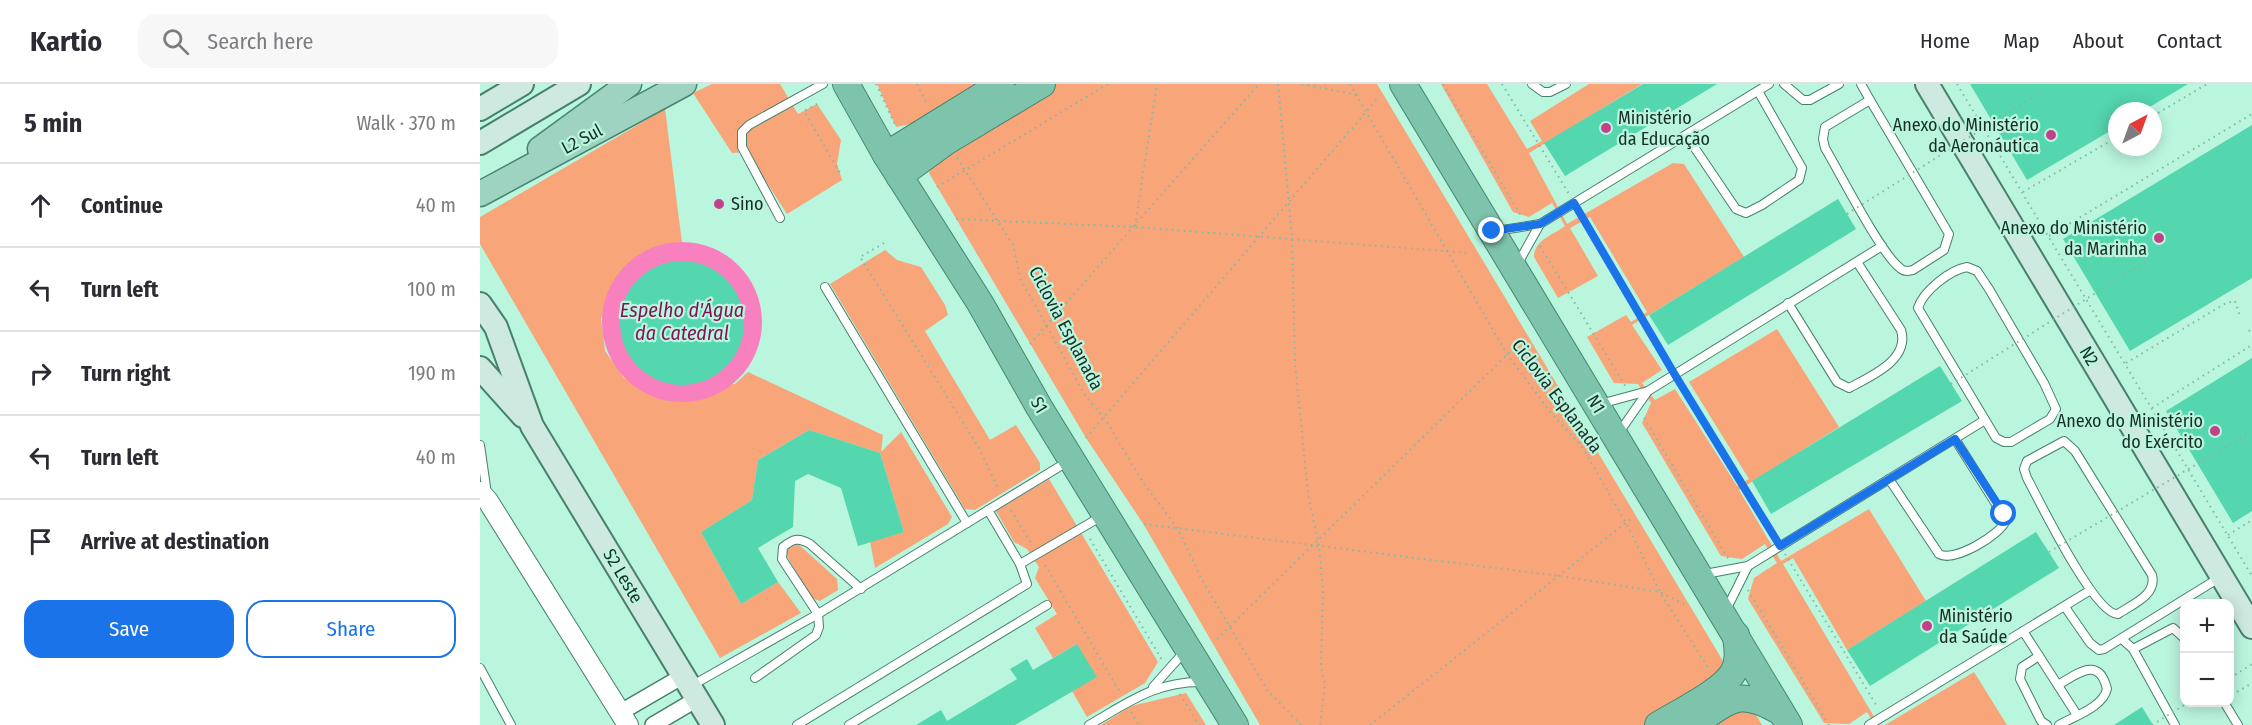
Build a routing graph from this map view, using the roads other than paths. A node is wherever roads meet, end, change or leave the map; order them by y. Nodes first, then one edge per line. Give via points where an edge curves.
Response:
1 (522, 84) edge
2 (579, 84) edge
3 (628, 84) edge
4 (684, 84) edge
5 (823, 84) edge
6 (846, 84) edge
7 (1001, 84) edge
8 (1042, 84) edge
9 (1532, 84) edge
10 (1566, 84) edge
11 (1769, 84) edge
12 (1784, 84) edge
13 (1839, 84) edge
14 (1861, 84) edge
15 (1927, 84) edge
16 (1410, 91) edge
17 (1758, 91) junction
18 (1870, 100) junction
19 (480, 109) edge
20 (1686, 135) junction
21 (480, 143) edge
22 (893, 165) junction
23 (505, 180) junction
24 (480, 194) edge
25 (780, 218) dead end
26 (1540, 224) junction
27 (1492, 231) junction
28 (1882, 246) junction
29 (1857, 262) junction
30 (1515, 269) junction
31 (825, 288) dead end
32 (1788, 303) junction
33 (480, 304) edge
34 (505, 349) junction
35 (482, 371) edge
36 (1648, 391) junction
37 (1596, 405) junction
38 (1985, 420) junction
39 (532, 426) junction
40 (1616, 437) junction
41 (1955, 439) junction
42 (480, 445) edge
43 (1072, 459) junction
44 (1889, 479) junction
45 (484, 496) edge
46 (988, 510) junction
47 (1106, 513) junction
48 (967, 522) junction
49 (1020, 564) junction
50 (1748, 566) junction
51 (1699, 575) junction
52 (2221, 577) junction
53 (861, 589) junction
54 (2090, 591) junction
55 (1047, 605) dead end
56 (2065, 607) junction
57 (818, 614) junction
58 (1730, 624) junction
59 (2252, 627) edge
60 (2023, 631) junction
61 (2180, 634) edge
62 (2122, 639) junction
63 (1188, 648) junction
64 (2133, 649) junction
65 (2038, 656) junction
66 (481, 670) edge
67 (755, 678) dead end
68 (1209, 682) junction
69 (2058, 686) junction
70 (690, 687) junction
71 (1152, 689) junction
72 (2227, 707) edge
73 (2077, 715) junction
74 (625, 718) edge
75 (1784, 718) edge
76 (512, 725) edge
77 (653, 725) edge
78 (712, 725) edge
79 (797, 725) edge
80 (849, 725) edge
81 (1089, 725) edge
82 (1235, 725) edge
83 (1658, 725) edge
84 (1692, 725) edge
85 (1869, 725) edge
86 (2047, 725) edge
87 (2059, 725) edge
88 (2175, 725) edge
89 (2238, 725) edge

1 - 19 main road
2 - 21 main road
3 - 23 main road via 562,131
4 - 23 main road, L2 Sul
5 - 25 lane via 742,132 742,147
6 - 22 highway, S1
7 - 22 highway
8 - 22 highway via 947,141
9 - 10 lane via 1550,92
11 - 17 lane
12 - 13 lane via 1803,100
14 - 18 lane
15 - 52 main road, N2
16 - 27 highway, N1
17 - 20 lane
17 - 20 lane via 1802,168 1799,180 1762,205 1746,213 1736,209
18 - 28 lane via 1825,127 1823,139
18 - 28 lane via 1949,234 1944,250 1907,272 1898,267
20 - 26 lane
22 - 43 highway, S1
23 - 24 main road, L2 Sul
26 - 27 lane
26 - 30 lane
27 - 30 highway, N1
28 - 29 lane
29 - 32 lane
29 - 32 lane via 1904,340 1901,352 1870,376 1849,388 1837,382
30 - 37 highway, N1
31 - 48 lane
32 - 36 lane
33 - 34 main road, S2 Leste
34 - 35 main road
34 - 39 main road, S2 Leste
35 - 39 main road, S2 Leste
36 - 37 lane
36 - 40 lane
37 - 40 highway, N1
38 - 38 lane via 2000,441 2011,441 2050,419 2056,409 1989,289 1977,271 1967,267 1931,289 1918,308
38 - 41 lane
39 - 70 main road, S2 Leste
40 - 51 highway, N1
41 - 44 lane
41 - 44 lane via 2006,520 2001,530 1977,545 1944,558
42 - 45 lane
43 - 46 lane
43 - 47 highway, S1
44 - 50 lane
45 - 74 street
46 - 48 lane
46 - 49 lane
47 - 49 lane
47 - 63 highway, S1
48 - 53 lane
49 - 79 lane via 1028,582 1024,587
50 - 51 lane
50 - 58 lane
51 - 58 highway, N1
52 - 59 main road, N2
52 - 62 lane
53 - 57 lane
53 - 57 lane via 810,544 801,538 792,540 783,547 782,559
54 - 54 lane via 2108,612 2118,614 2150,592 2154,582 2075,451 2068,443 2058,442 2027,461 2024,469
54 - 56 lane
55 - 80 lane
56 - 60 lane
56 - 62 lane via 2095,648 2104,649
57 - 67 lane via 816,635
57 - 70 lane
58 - 75 highway, N1
58 - 83 highway via 1738,657 1734,673 1720,687
60 - 65 lane
60 - 85 lane
61 - 64 lane via 2173,628
62 - 64 lane
63 - 68 highway, S1
63 - 71 lane
64 - 88 lane
65 - 69 lane
65 - 86 lane via 2022,667 2020,679 2041,721
66 - 76 lane
68 - 71 lane via 1174,683
68 - 82 highway, S1
69 - 73 lane
69 - 73 lane via 2087,669 2100,673 2105,680 2105,697
70 - 74 street
70 - 77 street
70 - 78 main road, S2 Leste
71 - 81 lane
72 - 89 lane
73 - 87 lane
75 - 84 highway via 1760,699 1743,696

